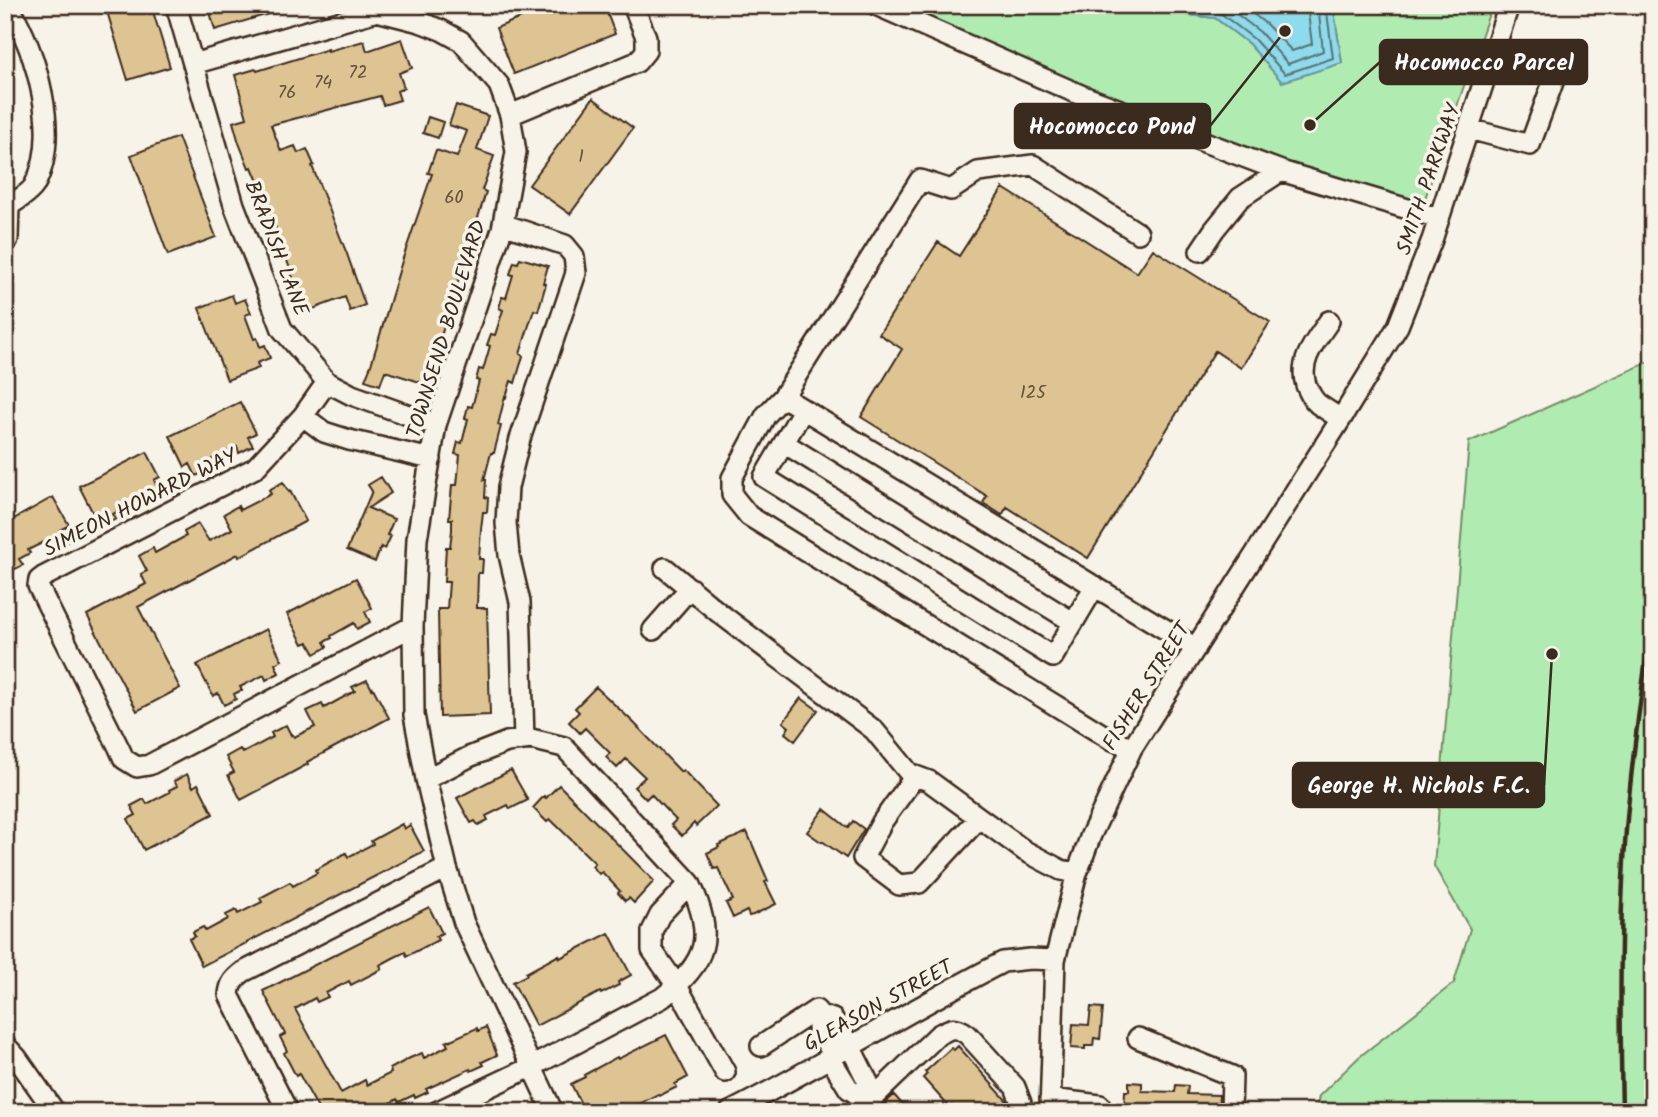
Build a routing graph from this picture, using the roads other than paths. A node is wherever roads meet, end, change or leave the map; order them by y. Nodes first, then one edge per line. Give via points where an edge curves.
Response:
1 (8, 5) edge
2 (176, 5) edge
3 (633, 5) edge
4 (876, 5) edge
5 (1510, 5) edge
6 (377, 8) edge
7 (192, 64) junction
8 (1556, 74) dead end
9 (510, 115) junction
10 (1469, 129) junction
11 (1281, 170) junction
12 (7, 206) edge
13 (1438, 218) junction
14 (503, 224) junction
15 (1138, 233) dead end
16 (5, 244) edge
17 (1200, 251) dead end
18 (1329, 321) dead end
19 (1398, 326) joint
20 (327, 382) junction
21 (783, 397) junction
22 (803, 410) junction
23 (303, 416) junction
24 (1341, 419) junction
25 (436, 425) junction
26 (784, 443) junction
27 (430, 459) junction
28 (665, 568) dead end
29 (1095, 586) junction
30 (690, 588) junction
31 (1073, 622) junction
32 (413, 626) junction
33 (653, 630) dead end
34 (1196, 648) junction
35 (524, 740) junction
36 (1132, 748) junction
37 (915, 776) junction
38 (426, 779) junction
39 (979, 818) junction
40 (447, 868) junction
41 (1077, 873) junction
42 (690, 883) junction
43 (1055, 960) junction
44 (677, 986) junction
45 (1138, 1038) dead end
46 (5, 1045) edge
47 (761, 1046) dead end
48 (838, 1054) junction
49 (531, 1068) junction
50 (725, 1072) dead end
51 (1050, 1105) edge
52 (860, 1107) edge
53 (55, 1112) edge
54 (288, 1112) edge
55 (436, 1112) edge
56 (553, 1112) edge
57 (730, 1112) edge
58 (1021, 1112) edge
59 (1100, 1112) edge
60 (1231, 1112) edge

1 - 12 street via 30,51 47,127 45,158 33,188
2 - 7 street, BRADISH LANE
3 - 9 street via 646,37 646,51 637,62
4 - 11 street via 1083,96
5 - 10 street, SMITH PARKWAY
6 - 7 street, TOWNSEND BOULEVARD
6 - 9 street, TOWNSEND BOULEVARD via 461,41 499,85
7 - 20 street, BRADISH LANE via 234,205 282,329
8 - 10 street via 1530,145
9 - 14 street, TOWNSEND BOULEVARD via 516,152
10 - 13 street, SMITH PARKWAY
11 - 13 street
11 - 17 street via 1240,198
12 - 16 street
13 - 19 street, SMITH PARKWAY
14 - 25 street, TOWNSEND BOULEVARD
14 - 35 street via 565,245 574,257 576,273 508,487 509,555 520,602
15 - 21 street via 1033,165 978,172 951,190 920,180
18 - 24 street via 1304,362 1304,378 1316,402
19 - 24 street, FISHER STREET
20 - 23 street, SIMEON HOWARD WAY
20 - 25 street, BRADISH LANE
21 - 22 street
21 - 36 street via 766,415 732,478 732,495 749,516 1110,739
22 - 26 street
22 - 29 street
23 - 27 street via 324,432
23 - 32 street, SIMEON HOWARD WAY via 255,468 39,580 124,759 137,767 149,765
24 - 34 street, FISHER STREET
25 - 27 street, TOWNSEND BOULEVARD
26 - 31 street
26 - 31 street via 764,477 1052,657
27 - 32 street, TOWNSEND BOULEVARD via 417,539
28 - 30 street
29 - 31 street
29 - 34 street
30 - 33 street
30 - 37 street via 874,730
32 - 38 street, TOWNSEND BOULEVARD via 414,715
34 - 36 street, FISHER STREET
35 - 38 street via 494,747
35 - 42 street via 564,747
36 - 41 street, FISHER STREET
37 - 39 street via 929,781
37 - 39 street via 863,858 900,885 919,883
38 - 40 street, TOWNSEND BOULEVARD
39 - 41 street via 1045,863
40 - 49 street, TOWNSEND BOULEVARD via 464,923
40 - 54 street via 234,979 229,995
41 - 43 street, FISHER STREET
42 - 44 street via 701,906 705,941 697,963
42 - 44 street via 660,915 652,931 652,950
43 - 48 street, GLEASON STREET via 1003,962
43 - 51 street, FISHER STREET
44 - 49 street via 663,998
44 - 50 street
45 - 60 street via 1231,1076
46 - 53 street
47 - 48 street via 816,1010 818,1028
48 - 52 street
48 - 57 street, GLEASON STREET
49 - 55 street
49 - 56 street, TOWNSEND BOULEVARD
51 - 59 street via 1100,1105
52 - 58 street via 938,1035 958,1028 1015,1087

